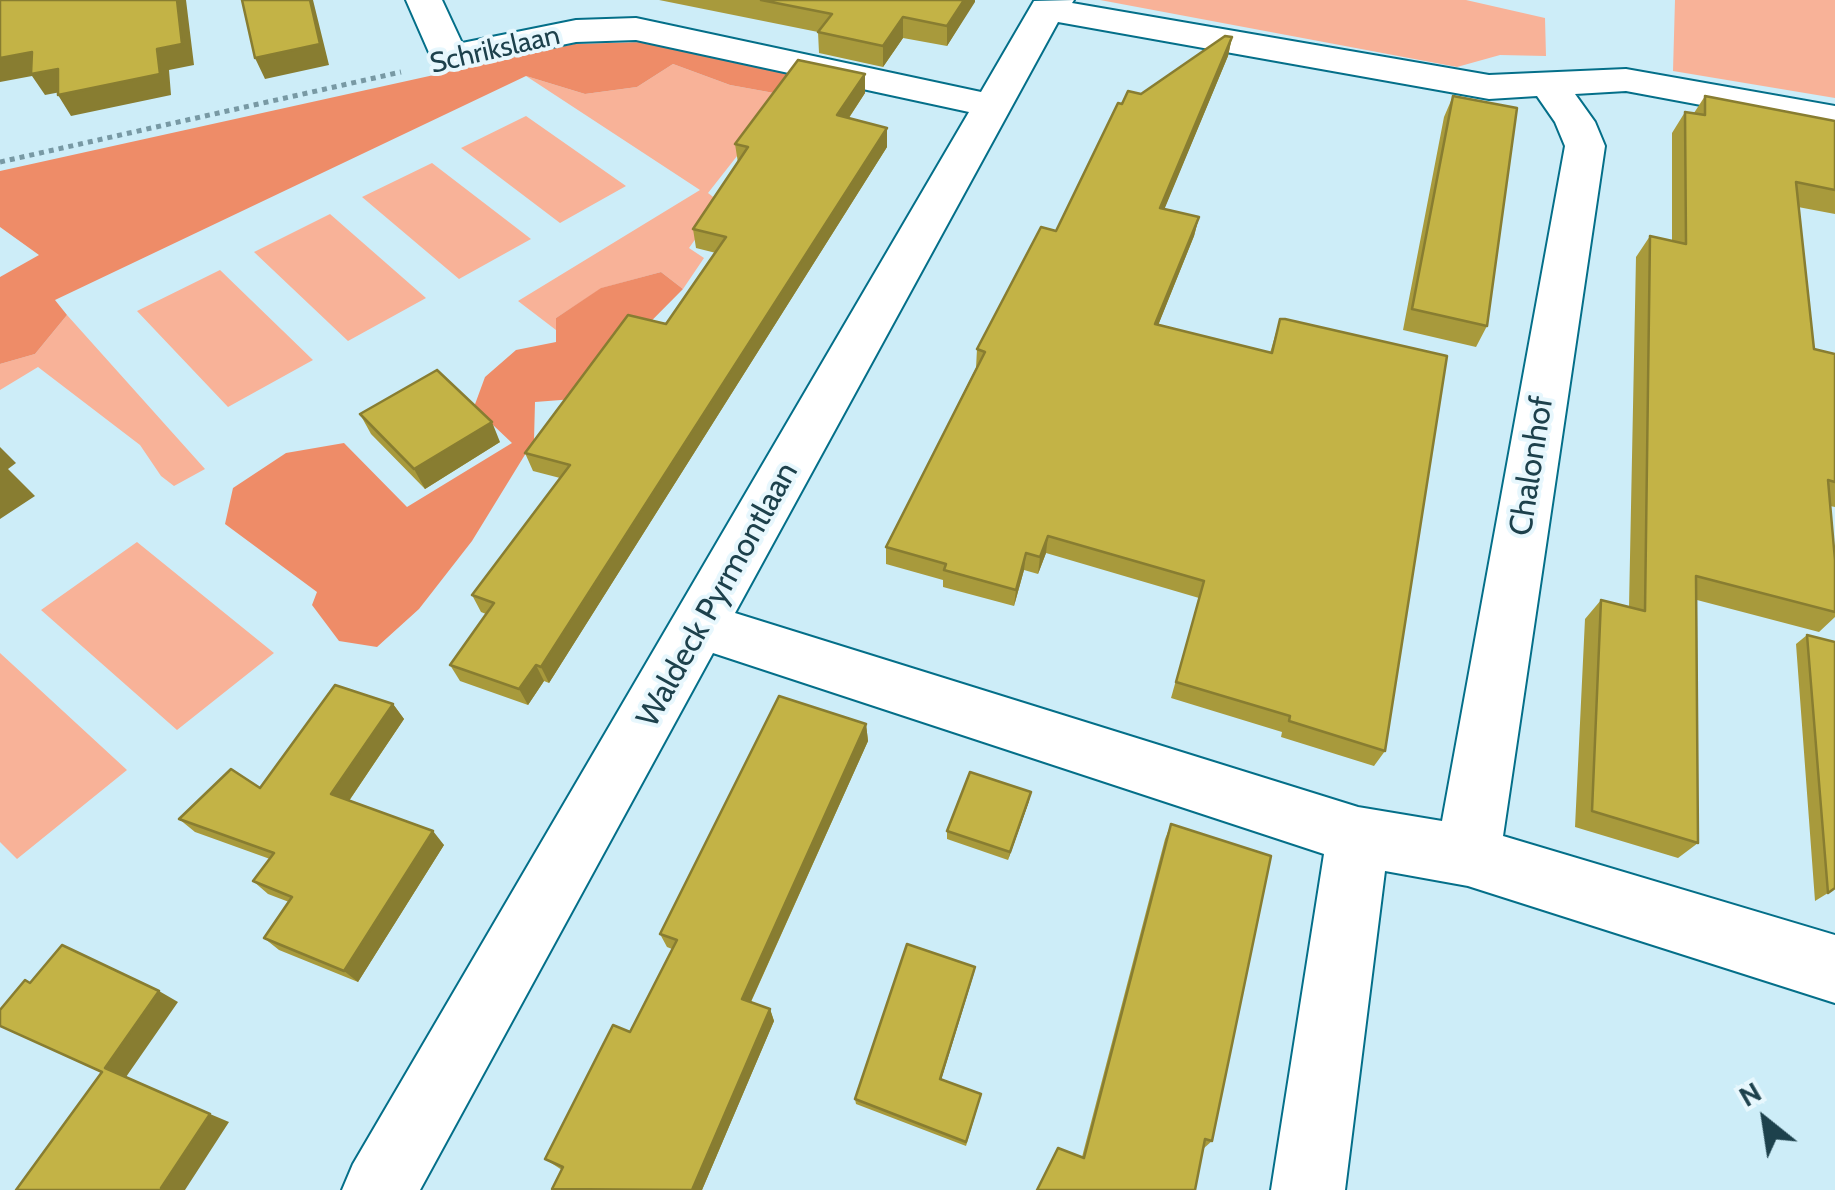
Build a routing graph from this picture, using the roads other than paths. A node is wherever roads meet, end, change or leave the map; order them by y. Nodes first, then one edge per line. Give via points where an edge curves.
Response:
1 (424, 0) edge
2 (1052, 4) edge
3 (1548, 84) junction
4 (993, 106) junction
5 (1835, 118) edge
6 (701, 626) junction
7 (1358, 836) junction
8 (1468, 856) junction
9 (1835, 968) edge
10 (380, 1190) edge
11 (1308, 1190) edge

1 - 4 street, Schrikslaan via 450,58 576,31 636,29
2 - 3 street via 1489,87
2 - 4 street, Waldeck Pyrmontlaan
3 - 5 street via 1626,80
3 - 8 street, Chalonhof via 1585,146
4 - 6 street, Waldeck Pyrmontlaan
6 - 7 street
6 - 10 street, Waldeck Pyrmontlaan
7 - 8 street
7 - 11 street
8 - 9 street

